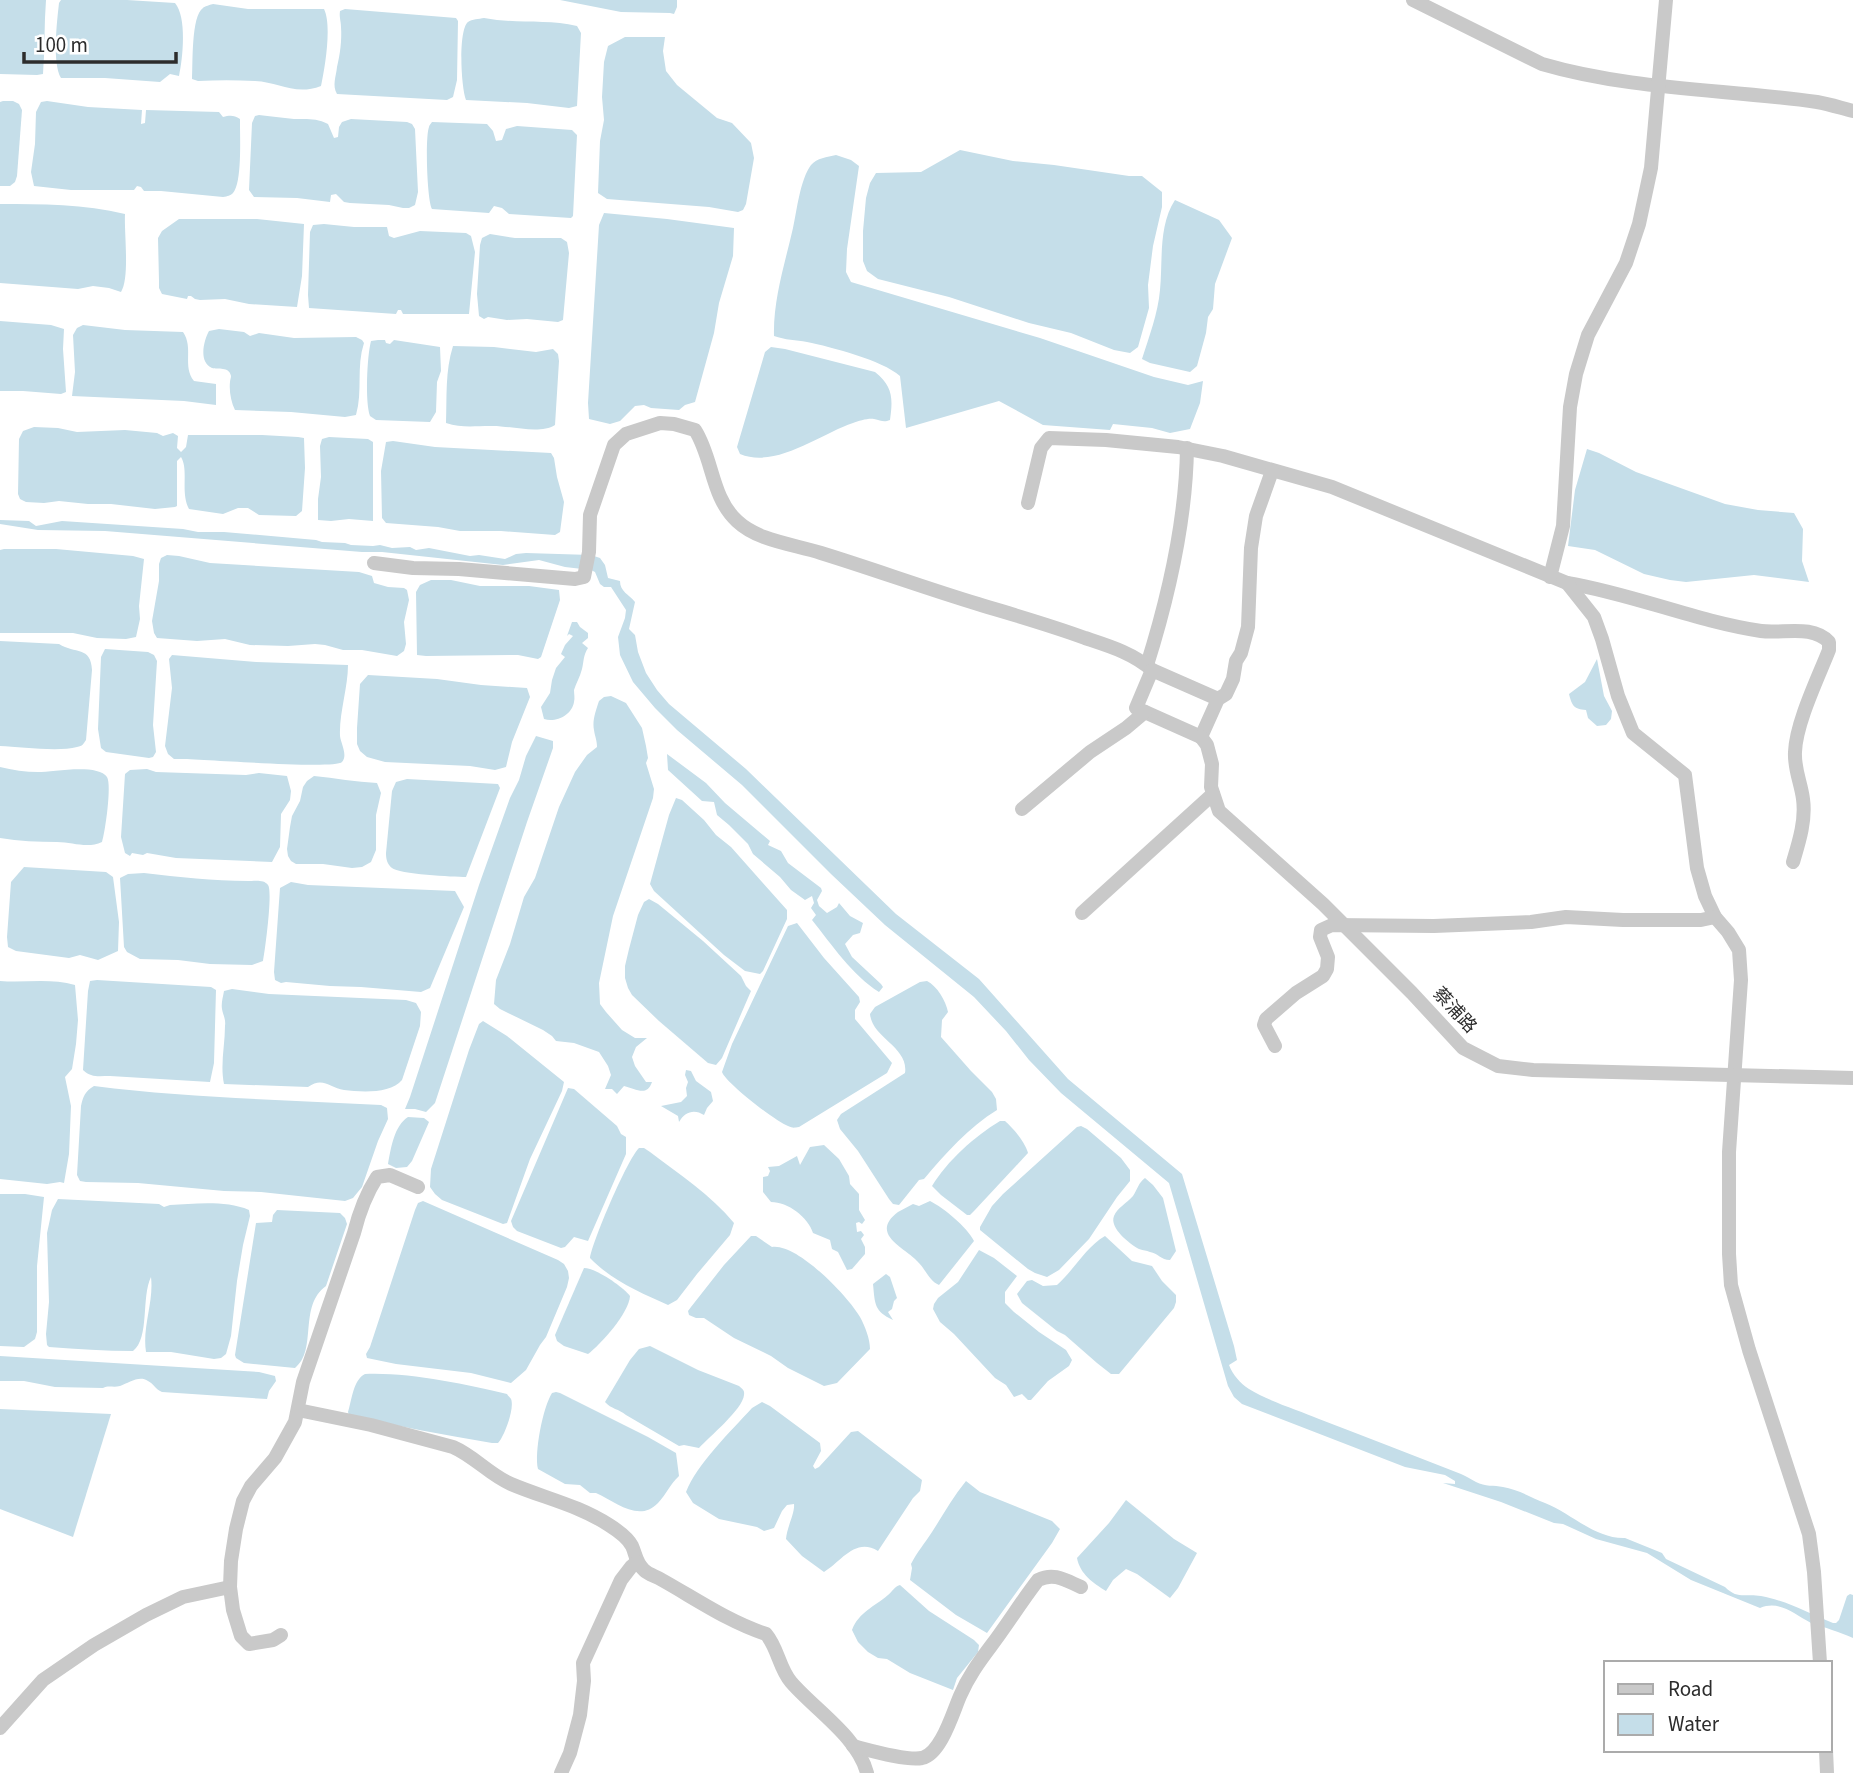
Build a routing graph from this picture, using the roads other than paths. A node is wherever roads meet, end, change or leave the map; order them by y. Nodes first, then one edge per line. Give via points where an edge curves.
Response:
1 (1413, 0) edge
2 (1666, 0) edge
3 (1659, 85) junction
4 (1853, 110) edge
5 (1187, 449) junction
6 (1272, 471) junction
7 (1028, 503) dead end
8 (374, 563) dead end
9 (1550, 577) junction
10 (1567, 583) junction
11 (1150, 667) junction
12 (1218, 699) junction
13 (1145, 712) junction
14 (1201, 737) junction
15 (1213, 793) junction
16 (1022, 808) dead end
17 (1793, 863) dead end
18 (1082, 913) dead end
19 (1715, 916) junction
20 (1345, 926) junction
21 (1275, 1046) dead end
22 (1735, 1075) junction
23 (1853, 1078) edge
24 (418, 1187) dead end
25 (298, 1410) junction
26 (637, 1562) junction
27 (230, 1587) junction
28 (1081, 1587) dead end
29 (281, 1635) dead end
30 (1820, 1661) edge
31 (0, 1728) edge
32 (853, 1746) junction
33 (1826, 1752) edge
34 (561, 1773) edge
35 (867, 1773) edge
36 (1827, 1773) edge

1 - 3 street via 1542,64
2 - 3 street
3 - 4 street
3 - 9 street via 1651,168 1639,224 1626,263 1588,335 1576,374 1563,526
5 - 6 street
5 - 7 street via 1048,438 1041,448
5 - 11 street via 1178,542
6 - 9 street via 1332,487
6 - 12 street via 1256,516 1251,548 1248,627 1233,679
8 - 11 street via 584,577 590,515 614,445 625,434 643,427 674,424 695,430 723,505 740,524 763,537 1039,622 1122,651
9 - 10 street
10 - 17 street via 1731,626 1810,632 1829,642 1795,749 1804,814
10 - 19 street via 1594,617 1633,733 1685,775 1697,868
11 - 12 street
11 - 13 street via 1136,708
12 - 14 street
13 - 14 street
13 - 16 street
14 - 15 street, 蔡浦路 via 1212,764
15 - 18 street
15 - 20 street, 蔡浦路 via 1219,811
19 - 20 street via 1701,920 1566,917 1434,926
19 - 22 street via 1739,950
20 - 21 street via 1321,930 1328,957 1323,976 1266,1019 1264,1025
20 - 22 street, 蔡浦路 via 1463,1048 1498,1066
22 - 23 street, 蔡浦路
22 - 30 street via 1729,1152 1731,1285 1809,1534
24 - 25 street via 390,1175 377,1177 371,1186 303,1382
25 - 26 street via 453,1447 509,1483 589,1513 621,1534 632,1546
25 - 27 street via 275,1458 243,1500
26 - 32 street via 703,1605 766,1634 790,1681
26 - 34 street via 621,1580 583,1663 580,1715
27 - 29 street via 241,1636 249,1644
27 - 31 street via 183,1597 94,1646 43,1680
28 - 32 street via 1048,1575 1038,1580 979,1661 932,1753 911,1758
32 - 35 street
33 - 36 street

